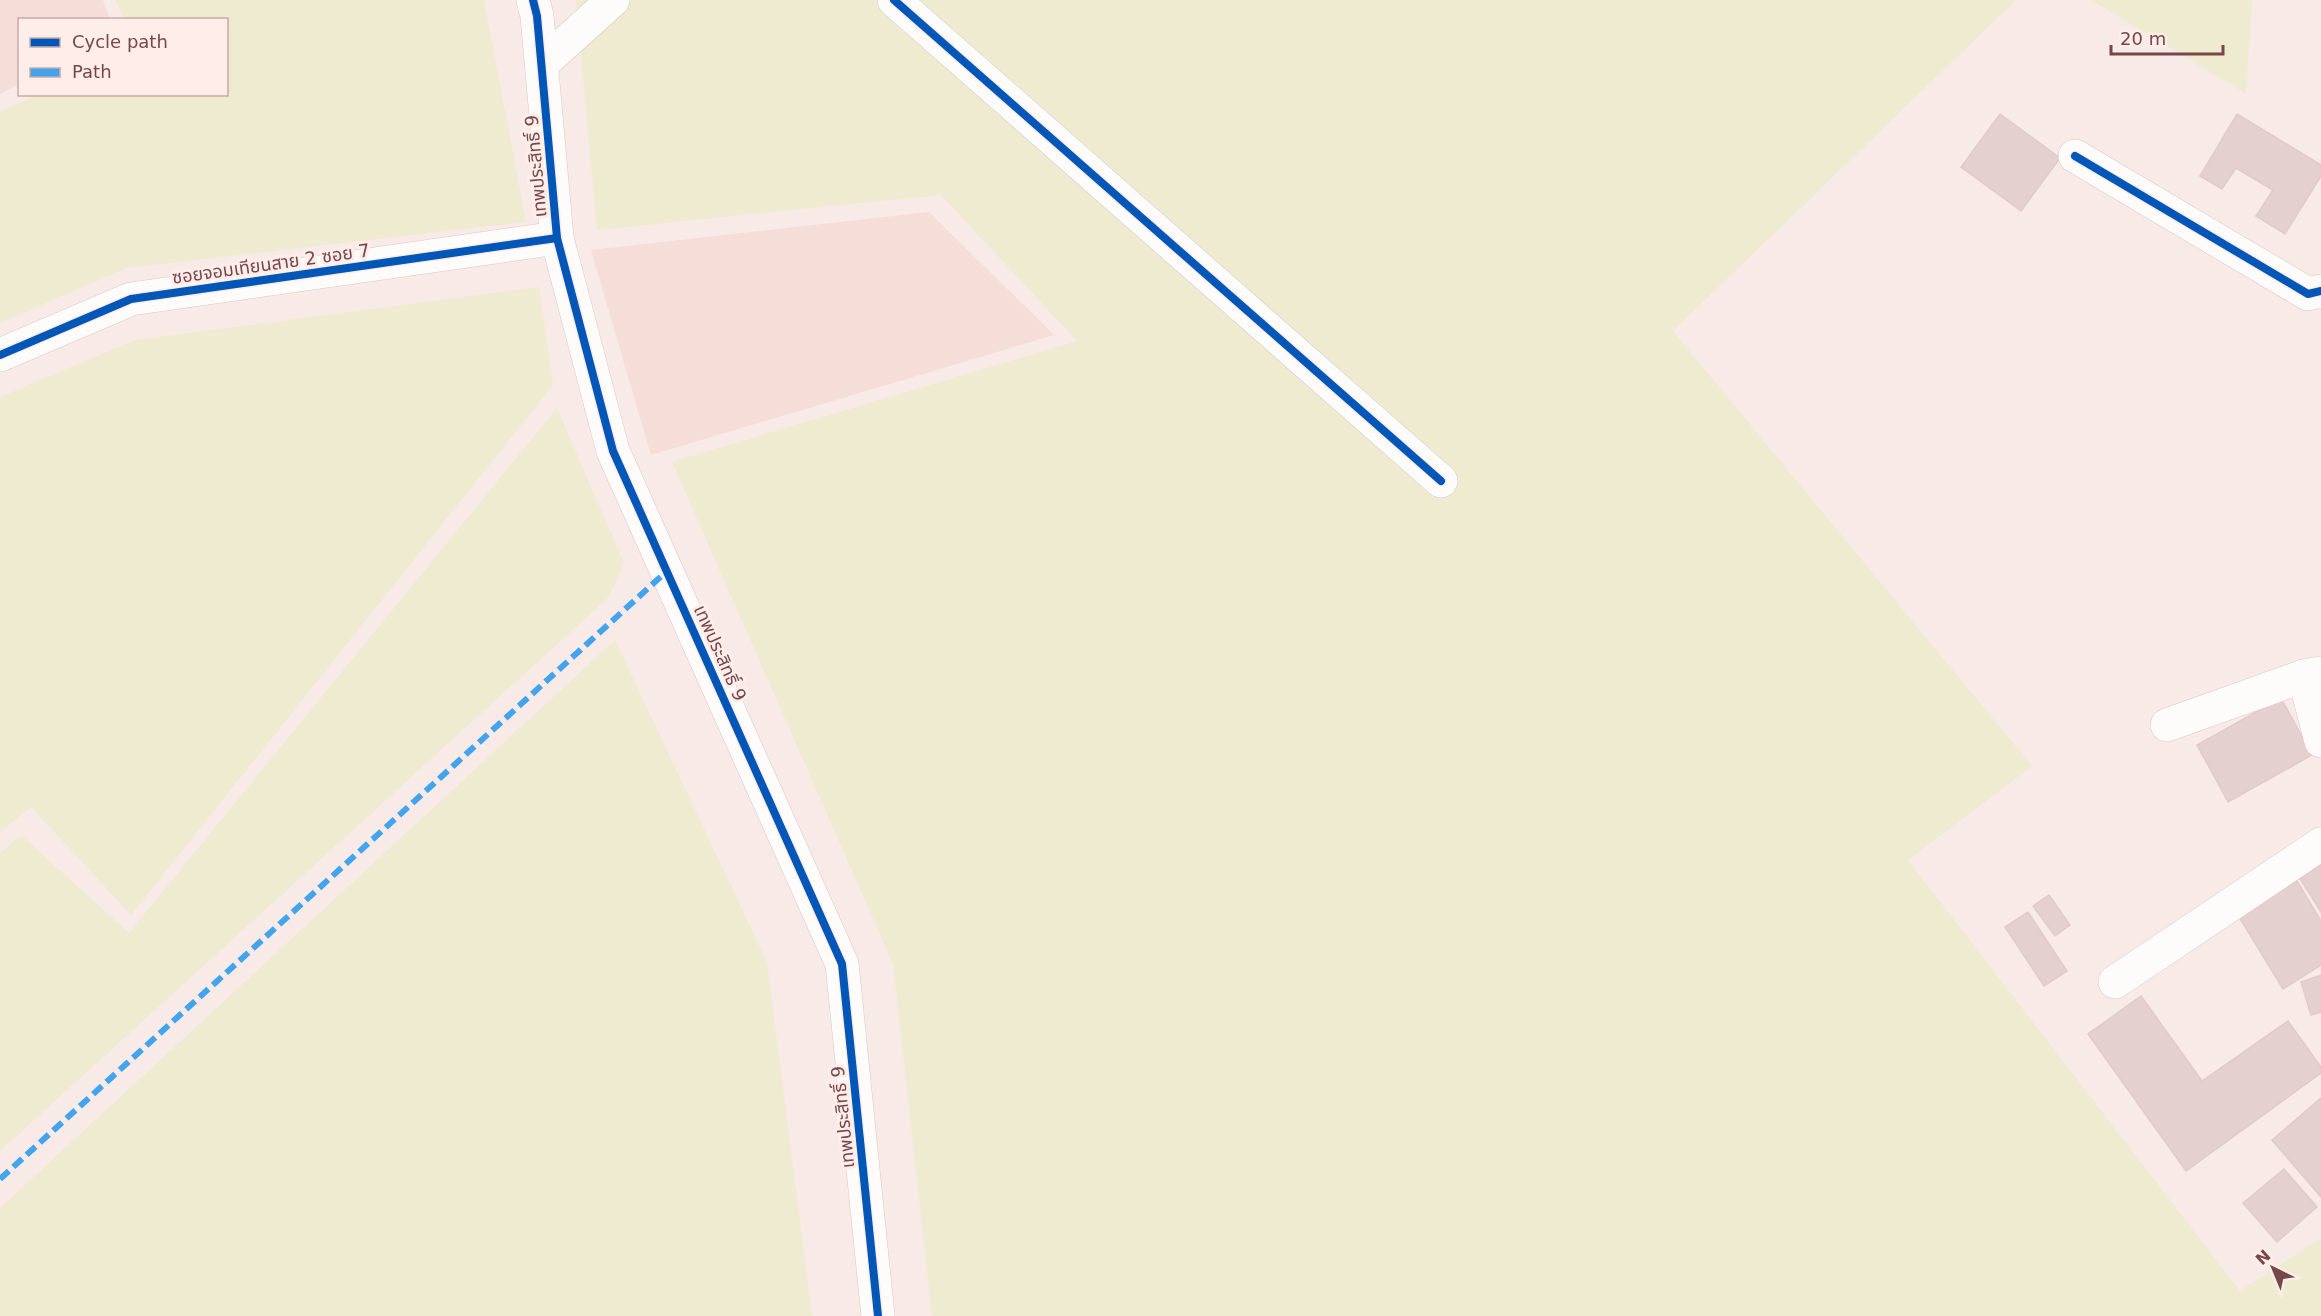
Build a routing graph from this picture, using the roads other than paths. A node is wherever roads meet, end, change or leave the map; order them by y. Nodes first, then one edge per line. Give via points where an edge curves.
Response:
1 (533, 0) edge
2 (613, 0) edge
3 (894, 0) edge
4 (542, 64) junction
5 (2075, 156) dead end
6 (557, 238) junction
7 (2321, 291) edge
8 (0, 356) edge
9 (1441, 481) dead end
10 (2312, 674) edge
11 (2167, 725) dead end
12 (2321, 741) edge
13 (2321, 844) edge
14 (2115, 982) dead end
15 (878, 1316) edge

1 - 4 street, เทพประสิทธิ์ 9
2 - 4 street
3 - 9 street
4 - 6 street, เทพประสิทธิ์ 9
5 - 7 street via 2308,294
6 - 8 street, ซอยจอมเทียนสาย 2 ซอย 7 via 131,299
6 - 15 street, เทพประสิทธิ์ 9 via 613,451 842,964
10 - 11 street
10 - 12 street
13 - 14 street

